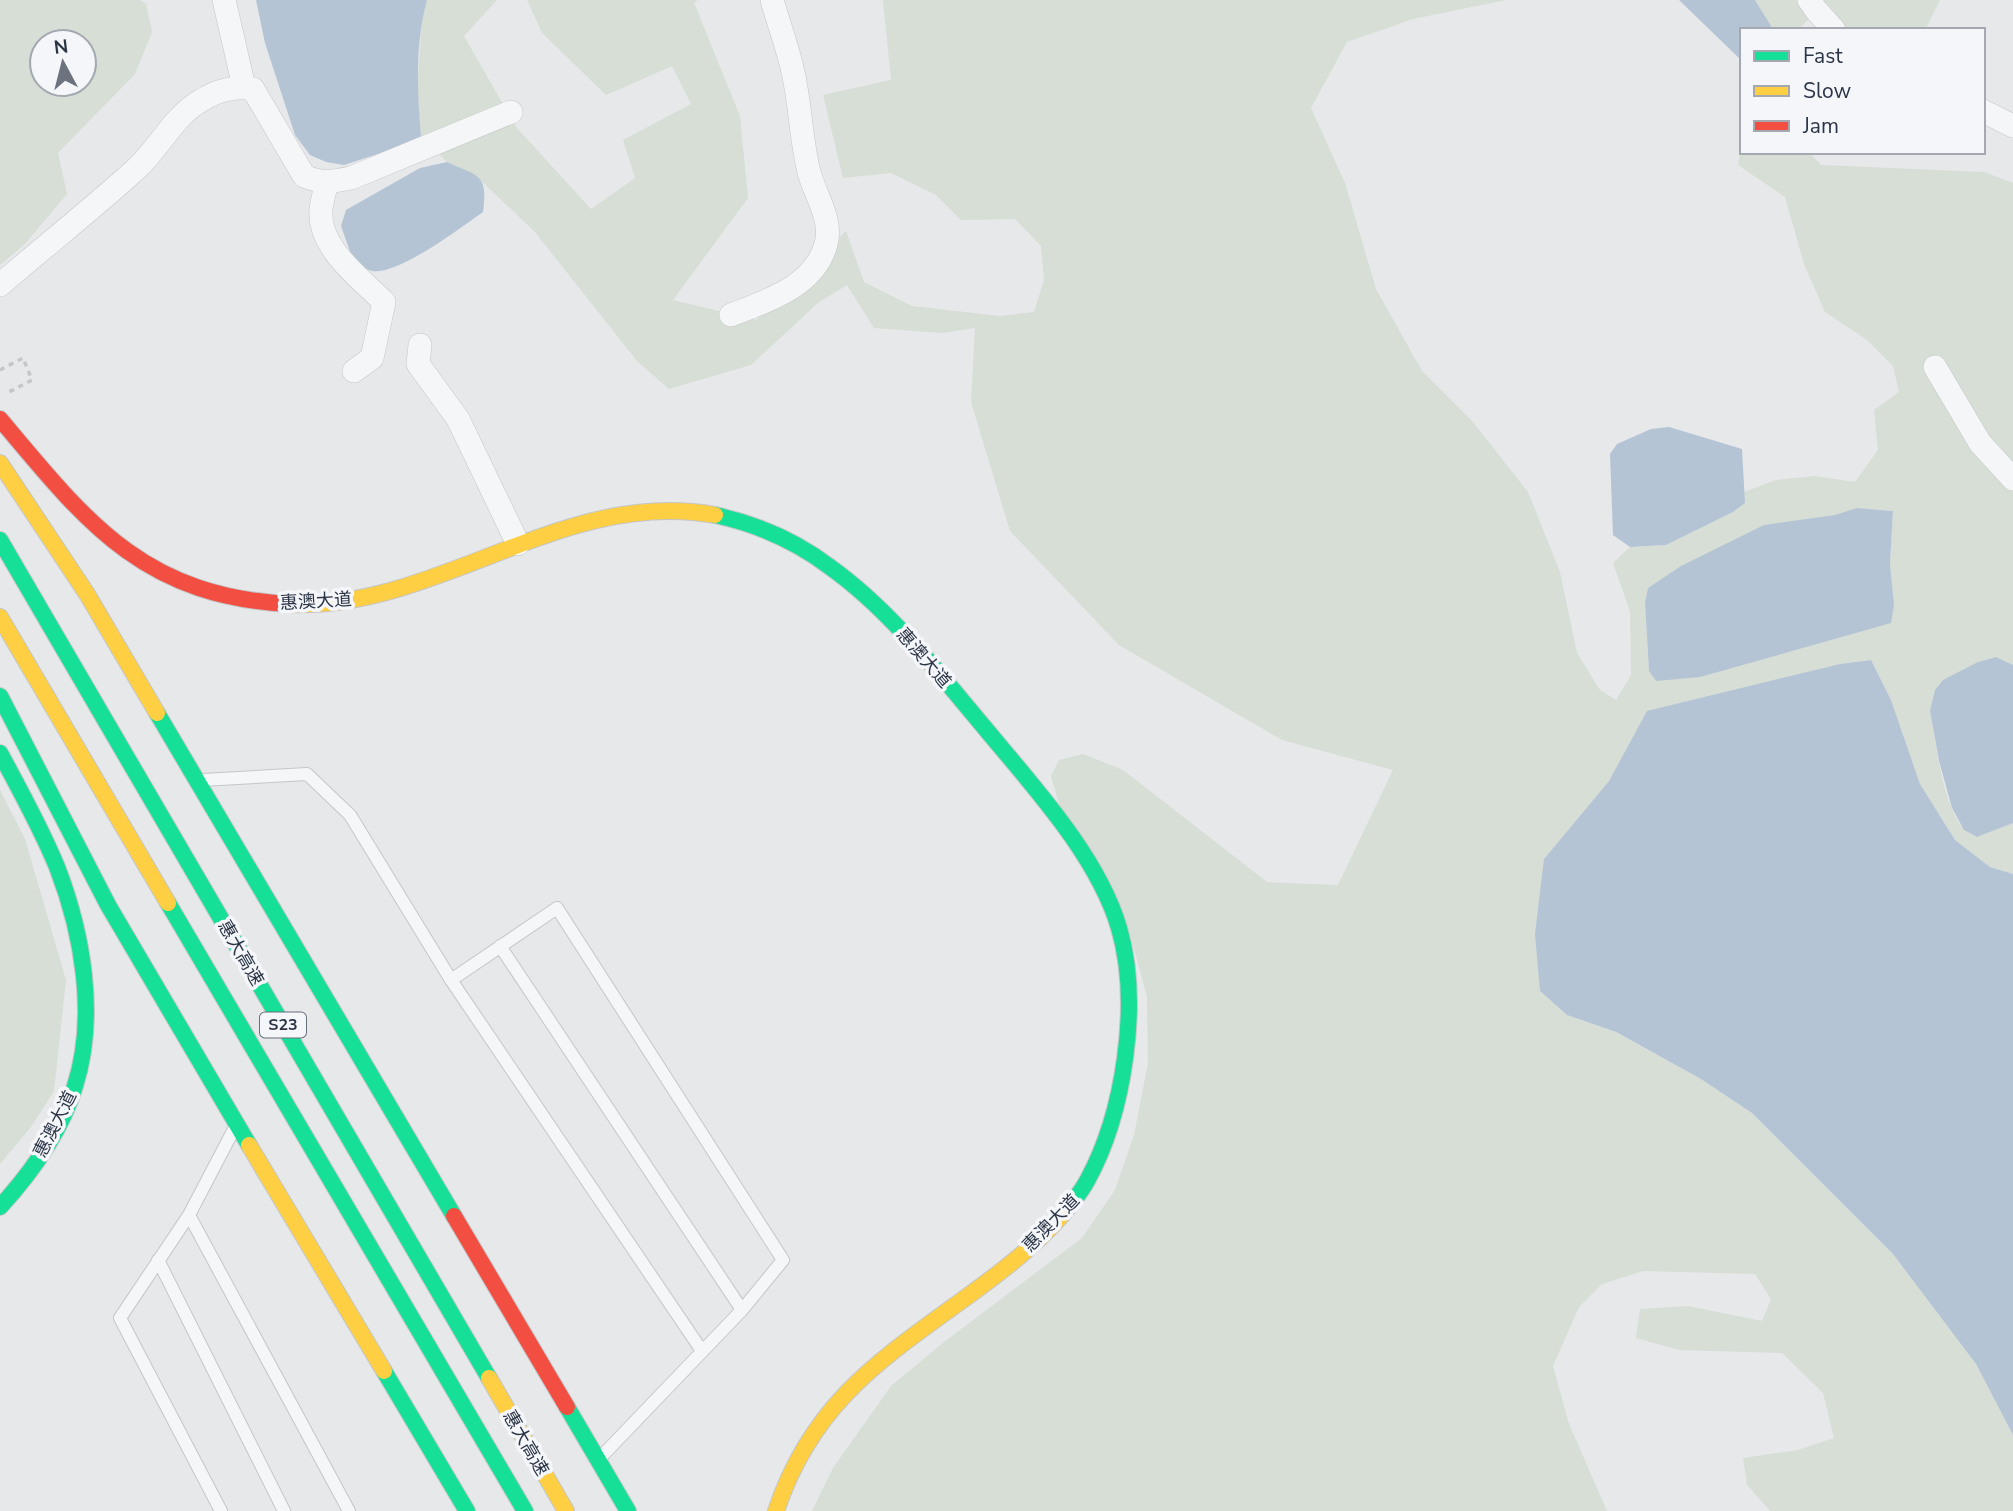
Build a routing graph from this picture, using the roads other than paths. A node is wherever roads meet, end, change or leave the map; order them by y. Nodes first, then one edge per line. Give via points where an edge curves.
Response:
1 (224, 0) edge
2 (772, 0) edge
3 (1809, 0) edge
4 (1833, 28) edge
5 (244, 87) junction
6 (511, 112) dead end
7 (1985, 112) edge
8 (2013, 126) edge
9 (327, 182) junction
10 (0, 285) edge
11 (732, 315) dead end
12 (420, 345) dead end
13 (1935, 367) dead end
14 (354, 371) dead end
15 (0, 419) edge
16 (0, 463) edge
17 (2013, 479) edge
18 (0, 540) edge
19 (518, 544) junction
20 (0, 617) edge
21 (0, 696) edge
22 (0, 753) edge
23 (198, 780) junction
24 (500, 946) junction
25 (451, 980) junction
26 (236, 1124) junction
27 (0, 1207) edge
28 (189, 1214) junction
29 (158, 1260) junction
30 (742, 1310) junction
31 (702, 1351) junction
32 (598, 1460) junction
33 (220, 1511) edge
34 (284, 1511) edge
35 (349, 1511) edge
36 (467, 1511) edge
37 (525, 1511) edge
38 (566, 1511) edge
39 (628, 1511) edge
40 (776, 1511) edge

1 - 5 street
2 - 11 street via 796,86 809,173 827,222 827,243 816,266 792,288
3 - 4 street
5 - 9 street via 253,89 304,176
5 - 10 street via 202,100 182,116 138,168
6 - 9 street via 351,178
7 - 8 street
9 - 14 street via 321,211 328,244 384,302 372,358
12 - 19 street via 418,364 458,419
13 - 17 street via 1980,443
15 - 19 main road, 惠澳大道 via 106,535 141,562 184,585 222,595 264,603 349,601 399,589
16 - 23 main road via 87,594
18 - 38 main road, 惠大高速 / S23
19 - 40 main road, 惠澳大道 via 597,519 669,510 741,522 814,555 882,610 978,719 1068,832 1094,872 1120,931 1127,976 1126,1062 1100,1150 1082,1190 1040,1238 866,1373 834,1406 799,1458
20 - 37 main road, 惠大高速 / S23
21 - 26 main road via 108,905
22 - 27 main road, 惠澳大道 via 43,834 70,905 82,957 84,1008 75,1085 40,1157
23 - 25 lane via 307,774 350,815
23 - 32 main road
24 - 25 lane
24 - 30 lane
24 - 30 lane via 557,908 783,1260
25 - 31 lane
26 - 28 lane
26 - 36 main road
28 - 29 lane
28 - 35 lane
29 - 33 lane via 120,1318
29 - 34 lane
30 - 31 lane
31 - 32 lane
32 - 39 main road

